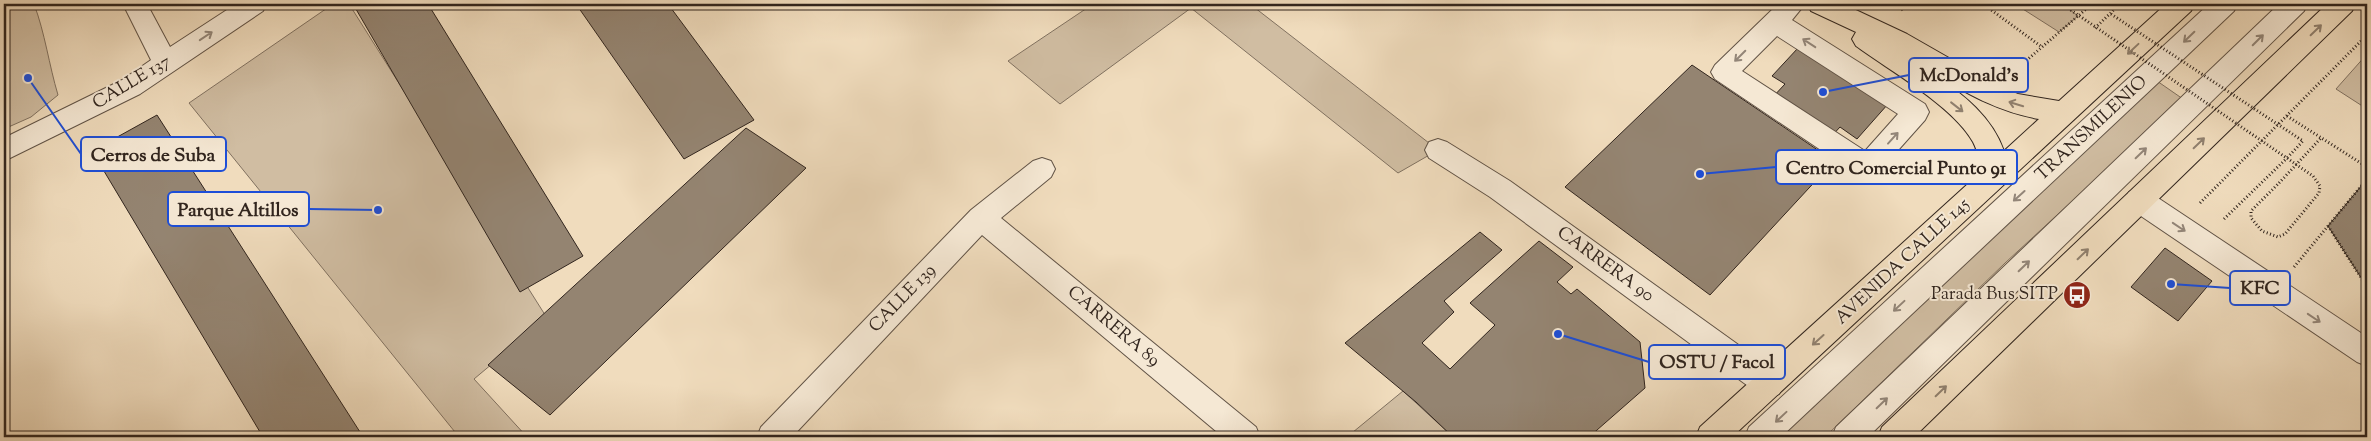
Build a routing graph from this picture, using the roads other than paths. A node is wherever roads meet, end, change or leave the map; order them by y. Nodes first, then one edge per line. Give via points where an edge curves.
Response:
1 (135, 4) edge
2 (254, 4) edge
3 (1793, 4) edge
4 (1820, 4) edge
5 (2182, 4) edge
6 (2225, 4) edge
7 (2295, 4) edge
8 (2343, 4) edge
9 (1775, 22) junction
10 (166, 64) junction
11 (2064, 113) junction
12 (4, 150) edge
13 (1438, 150) dead end
14 (1042, 169) dead end
15 (1995, 176) junction
16 (2138, 200) junction
17 (981, 218) junction
18 (2367, 353) edge
19 (1769, 384) junction
20 (772, 437) edge
21 (1245, 437) edge
22 (1711, 437) edge
23 (1760, 437) edge
24 (1847, 437) edge
25 (1894, 437) edge

1 - 10 street
10 -> 2 street, CALLE 137
3 - 9 street
11 -> 4 main road via 2014,104 1988,94 1898,42
4 -> 15 main road via 1964,112 1983,134
5 -> 11 main road, AVENIDA CALLE 145
6 -> 23 street, TRANSMILENIO
24 -> 7 street
16 -> 8 main road
9 -> 9 street via 1724,72 1867,167 1916,112
10 - 12 street, CALLE 137 via 131,87
11 - 15 main road, AVENIDA CALLE 145
13 - 19 street, CARRERA 90 via 1500,189
14 - 17 street, CALLE 139
15 -> 19 main road, AVENIDA CALLE 145
16 -> 18 street
25 -> 16 main road
17 - 20 street, CALLE 139
17 - 21 street, CARRERA 89
19 - 22 main road, AVENIDA CALLE 145

